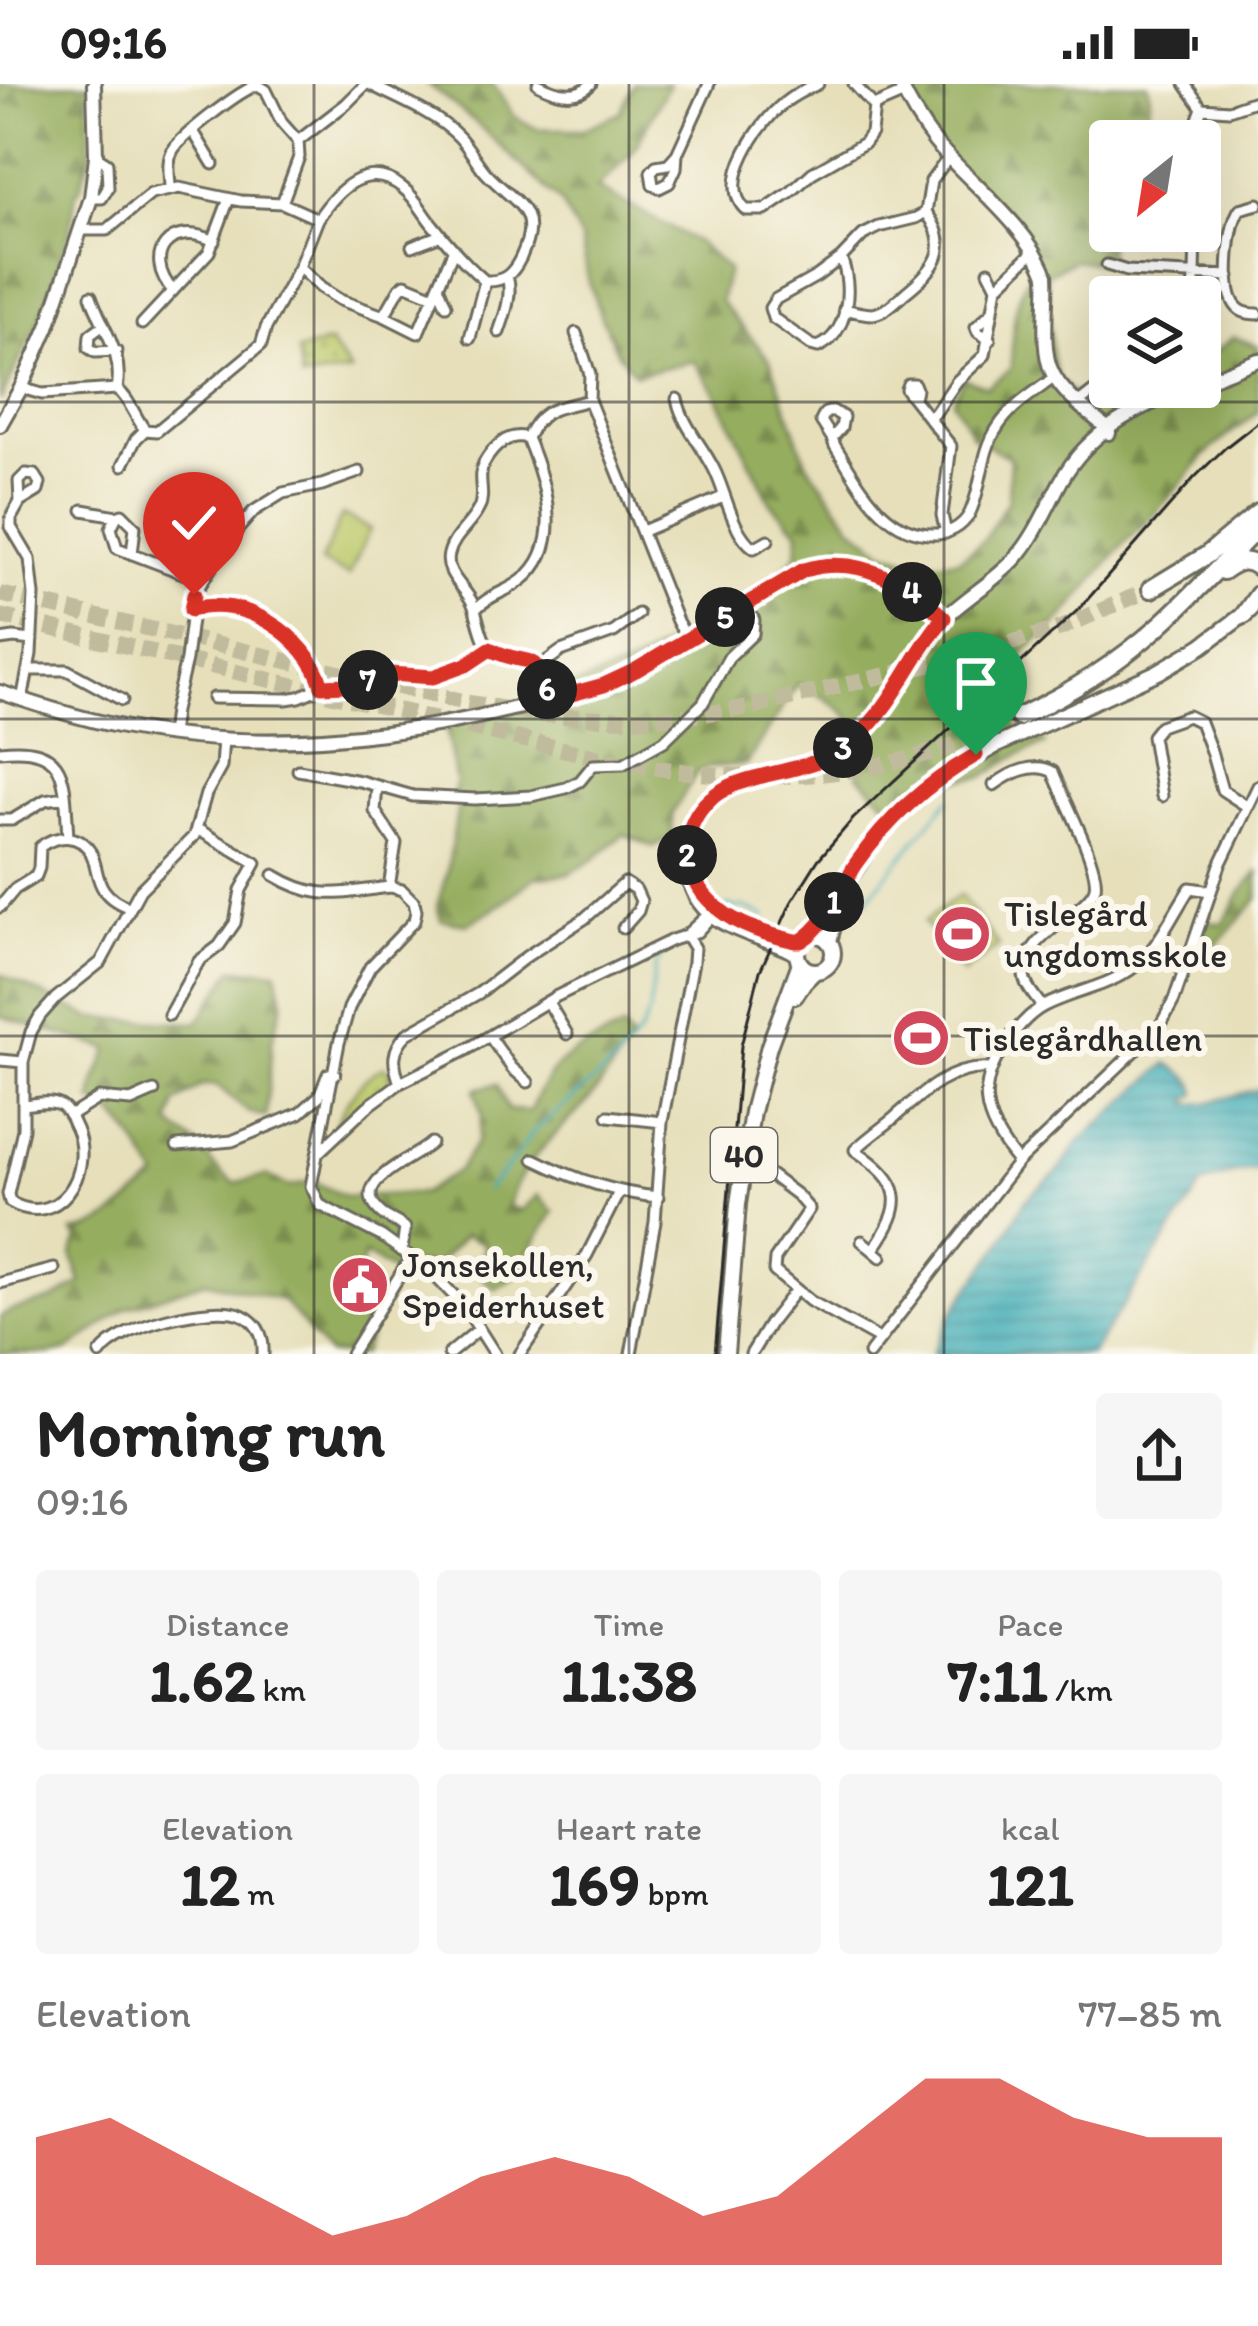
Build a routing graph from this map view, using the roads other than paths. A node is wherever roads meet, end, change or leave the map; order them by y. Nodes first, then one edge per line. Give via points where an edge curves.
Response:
1 (94, 84) edge
2 (368, 84) edge
3 (538, 84) edge
4 (591, 84) edge
5 (710, 84) edge
6 (818, 84) edge
7 (854, 84) edge
8 (1185, 84) edge
9 (387, 88) edge
10 (902, 89) edge
11 (1258, 100) edge
12 (874, 106) junction
13 (1202, 108) junction
14 (1198, 120) edge
15 (193, 131) junction
16 (298, 141) junction
17 (677, 154) dead end
18 (949, 158) junction
19 (213, 164) dead end
20 (170, 189) junction
21 (229, 199) junction
22 (282, 203) junction
23 (1258, 205) edge
24 (926, 212) junction
25 (318, 218) junction
26 (81, 230) junction
27 (441, 235) junction
28 (214, 241) junction
29 (412, 246) dead end
30 (454, 248) junction
31 (1034, 251) junction
32 (1196, 252) edge
33 (841, 258) junction
34 (1107, 265) dead end
35 (299, 267) junction
36 (989, 271) dead end
37 (1195, 276) joint
38 (1221, 276) edge
39 (1229, 276) junction
40 (496, 279) junction
41 (441, 285) junction
42 (997, 287) junction
43 (173, 291) junction
44 (91, 296) dead end
45 (446, 305) dead end
46 (844, 308) junction
47 (1258, 314) edge
48 (383, 316) junction
49 (142, 324) dead end
50 (102, 326) junction
51 (499, 332) dead end
52 (575, 333) dead end
53 (470, 338) dead end
54 (116, 351) junction
55 (1258, 360) edge
56 (1221, 375) edge
57 (1054, 377) junction
58 (21, 388) junction
59 (117, 388) junction
60 (1089, 395) edge
61 (914, 398) dead end
62 (677, 399) dead end
63 (589, 400) junction
64 (1079, 403) junction
65 (1143, 408) edge
66 (929, 417) junction
67 (0, 425) edge
68 (145, 430) junction
69 (1106, 432) junction
70 (527, 438) junction
71 (832, 438) dead end
72 (123, 465) dead end
73 (359, 472) dead end
74 (723, 497) junction
75 (20, 502) dead end
76 (83, 510) dead end
77 (1258, 513) edge
78 (117, 516) junction
79 (1258, 528) edge
80 (643, 531) junction
81 (946, 532) junction
82 (768, 540) dead end
83 (748, 546) junction
84 (132, 554) junction
85 (741, 556) dead end
86 (1258, 567) edge
87 (201, 580) junction
88 (1150, 589) tunnel mouth
89 (1198, 589) junction
90 (746, 604) junction
91 (1254, 607) edge
92 (191, 610) junction
93 (475, 610) junction
94 (638, 614) dead end
95 (944, 618) junction
96 (0, 640) edge
97 (32, 640) junction
98 (688, 640) junction
99 (490, 649) junction
100 (539, 667) junction
101 (28, 670) junction
102 (322, 686) junction
103 (0, 692) edge
104 (212, 698) dead end
105 (22, 700) junction
106 (122, 700) dead end
107 (550, 700) junction
108 (1019, 717) tunnel mouth
109 (171, 735) junction
110 (224, 739) junction
111 (0, 751) edge
112 (298, 770) dead end
113 (994, 784) dead end
114 (377, 785) junction
115 (1258, 786) edge
116 (1162, 796) dead end
117 (65, 797) junction
118 (1248, 806) junction
119 (0, 820) edge
120 (197, 830) junction
121 (68, 837) junction
122 (274, 874) dead end
123 (390, 881) dead end
124 (1210, 891) junction
125 (0, 907) edge
126 (128, 907) junction
127 (712, 913) junction
128 (623, 928) dead end
129 (686, 934) junction
130 (829, 941) junction
131 (802, 948) junction
132 (815, 971) junction
133 (548, 1002) junction
134 (1042, 1007) junction
135 (169, 1015) dead end
136 (567, 1034) dead end
137 (490, 1037) junction
138 (0, 1060) edge
139 (22, 1062) junction
140 (989, 1070) junction
141 (335, 1074) junction
142 (528, 1082) dead end
143 (400, 1083) junction
144 (154, 1091) dead end
145 (23, 1105) junction
146 (70, 1116) junction
147 (608, 1116) dead end
148 (662, 1122) junction
149 (431, 1143) dead end
150 (176, 1146) dead end
151 (318, 1153) junction
152 (0, 1157) edge
153 (534, 1159) dead end
154 (16, 1161) junction
155 (1018, 1162) junction
156 (769, 1174) dead end
157 (620, 1192) junction
158 (658, 1197) junction
159 (862, 1240) dead end
160 (406, 1254) junction
161 (54, 1269) dead end
162 (0, 1283) edge
163 (795, 1291) junction
164 (479, 1329) junction
165 (879, 1339) junction
166 (100, 1354) edge
167 (263, 1354) edge
168 (351, 1354) edge
169 (449, 1354) edge
170 (495, 1354) edge
171 (520, 1354) edge
172 (631, 1354) edge
173 (730, 1354) edge
174 (751, 1354) edge
175 (869, 1354) edge

1 - 26 street via 96,157
2 - 9 street
2 - 16 street
3 - 4 street via 568,94
5 - 17 street
6 - 12 street via 784,103 756,134 736,185 746,210 765,210 864,143
7 - 12 street
8 - 13 street
9 - 40 street via 454,133 519,203 531,232 518,263
10 - 12 street
10 - 18 street
11 - 13 street
13 - 14 street
15 - 16 street via 258,85
15 - 19 street
15 - 20 street via 170,156
16 - 22 street
18 - 24 street via 931,181
18 - 31 street
20 - 21 street
20 - 26 street via 140,201 107,230
21 - 22 street
21 - 28 street
22 - 25 street
23 - 39 street via 1233,219
24 - 33 street via 870,230
24 - 46 street via 940,240 933,267 885,310
25 - 27 street via 346,185 380,178 402,187
25 - 35 street
26 - 58 street
27 - 29 street
27 - 30 street
28 - 43 street
28 - 43 street via 185,232 168,241 158,258
30 - 40 street
30 - 41 street
31 - 42 street
31 - 57 street via 1046,275
32 - 37 street
33 - 46 street
33 - 46 street via 776,299 770,313 818,347 836,333
34 - 37 street
35 - 48 street via 340,300
35 - 68 street via 261,345 158,431
36 - 42 street
38 - 39 street
39 - 47 street via 1236,307
40 - 51 street via 510,285
40 - 53 street
41 - 45 street
41 - 48 street via 405,284
41 - 48 street via 418,333
42 - 66 street via 986,355
43 - 49 street
44 - 50 street
50 - 54 street
50 - 54 street via 89,348
52 - 63 street via 590,374
54 - 59 street
55 - 56 street
57 - 64 street
57 - 81 street via 1001,422 971,512
58 - 59 street
58 - 67 street
59 - 68 street
60 - 64 street
61 - 66 street
62 - 74 street
63 - 70 street via 550,410
63 - 80 street
64 - 69 street
65 - 69 street
66 - 81 street via 951,446
68 - 72 street
69 - 95 street via 1016,557
70 - 93 street via 547,509 544,551 524,579
70 - 93 street via 508,438 485,461 479,509 448,555
71 - 81 street via 883,514 917,532
73 - 87 street via 261,506
74 - 80 street
74 - 83 street
75 - 97 street via 10,538 27,550 32,567
76 - 78 street
77 - 88 highway
78 - 84 street via 112,537
78 - 84 street via 135,527
79 - 89 highway
80 - 98 street
82 - 83 street
83 - 85 street
84 - 87 street
86 - 89 highway via 1236,562
87 - 92 street
89 - 108 highway via 1108,667
90 - 95 street via 804,570 838,564 882,574
90 - 98 street
90 - 114 street via 753,634 729,657 707,699 664,741 623,764 595,764 573,785 519,797 441,798
91 - 130 main road, 40 via 1206,652 1162,678 940,787 878,846 839,908
91 - 131 main road, 40 via 1158,672 935,781 873,842
92 - 102 street via 214,605 269,622 309,658
92 - 109 street
93 - 99 street
94 - 100 street
95 - 127 street via 882,710 847,745 804,766 736,782 698,812 688,867
96 - 97 street
97 - 101 street
98 - 107 street via 615,681
99 - 100 street
99 - 102 street via 433,677 390,674
100 - 107 street
101 - 105 street
101 - 106 street via 67,670
102 - 104 street via 293,698
103 - 105 street
105 - 109 street
107 - 110 street via 386,733
109 - 110 street
110 - 120 street
111 - 117 street via 49,756
112 - 114 street
113 - 134 street via 1037,766 1053,772 1095,876 1088,899 1053,926 1024,971
114 - 123 street via 375,811 396,843
115 - 118 street
116 - 118 street via 1152,736 1188,716 1200,722 1222,790
117 - 119 street
117 - 121 street
118 - 124 street
120 - 126 street
120 - 135 street via 256,863 235,923 199,961
121 - 125 street via 40,847 36,876
121 - 126 street via 91,853 105,892
122 - 141 street via 316,894 391,887 414,902 414,921 359,986
124 - 134 street via 1190,888 1129,970
124 - 155 street via 1159,1028
126 - 139 street via 101,962 40,1016
127 - 129 street
127 - 131 street
128 - 143 street via 641,901 625,884 479,993 407,1034 394,1054
129 - 133 street
129 - 148 street via 694,954
130 - 131 main road via 821,936
130 - 132 main road, 40 via 832,960
131 - 132 main road via 805,968
131 - 173 main road, 40 via 752,1112
132 - 173 main road, 40 via 793,1002 763,1094
133 - 136 street
133 - 137 street
134 - 140 street
137 - 142 street
137 - 143 street
138 - 139 street
139 - 145 street
140 - 155 street via 985,1102
140 - 159 street via 935,1084 855,1150 896,1193 877,1254
141 - 150 street via 310,1106 283,1121 232,1141
141 - 151 street
143 - 151 street
144 - 146 street via 131,1101 99,1098
145 - 146 street via 52,1103
145 - 154 street
146 - 154 street via 83,1157 60,1201 35,1208 10,1202
147 - 148 street
148 - 158 street
149 - 160 street via 379,1176 372,1190 381,1214 405,1228
151 - 160 street via 316,1201
152 - 154 street
153 - 157 street
155 - 165 street
156 - 163 street via 809,1209 773,1266
157 - 158 street
157 - 171 street
158 - 172 street
160 - 164 street
160 - 168 street
161 - 162 street
163 - 165 street
163 - 174 street
164 - 169 street
164 - 170 street
165 - 175 street
166 - 167 street via 148,1324 223,1313 255,1324

